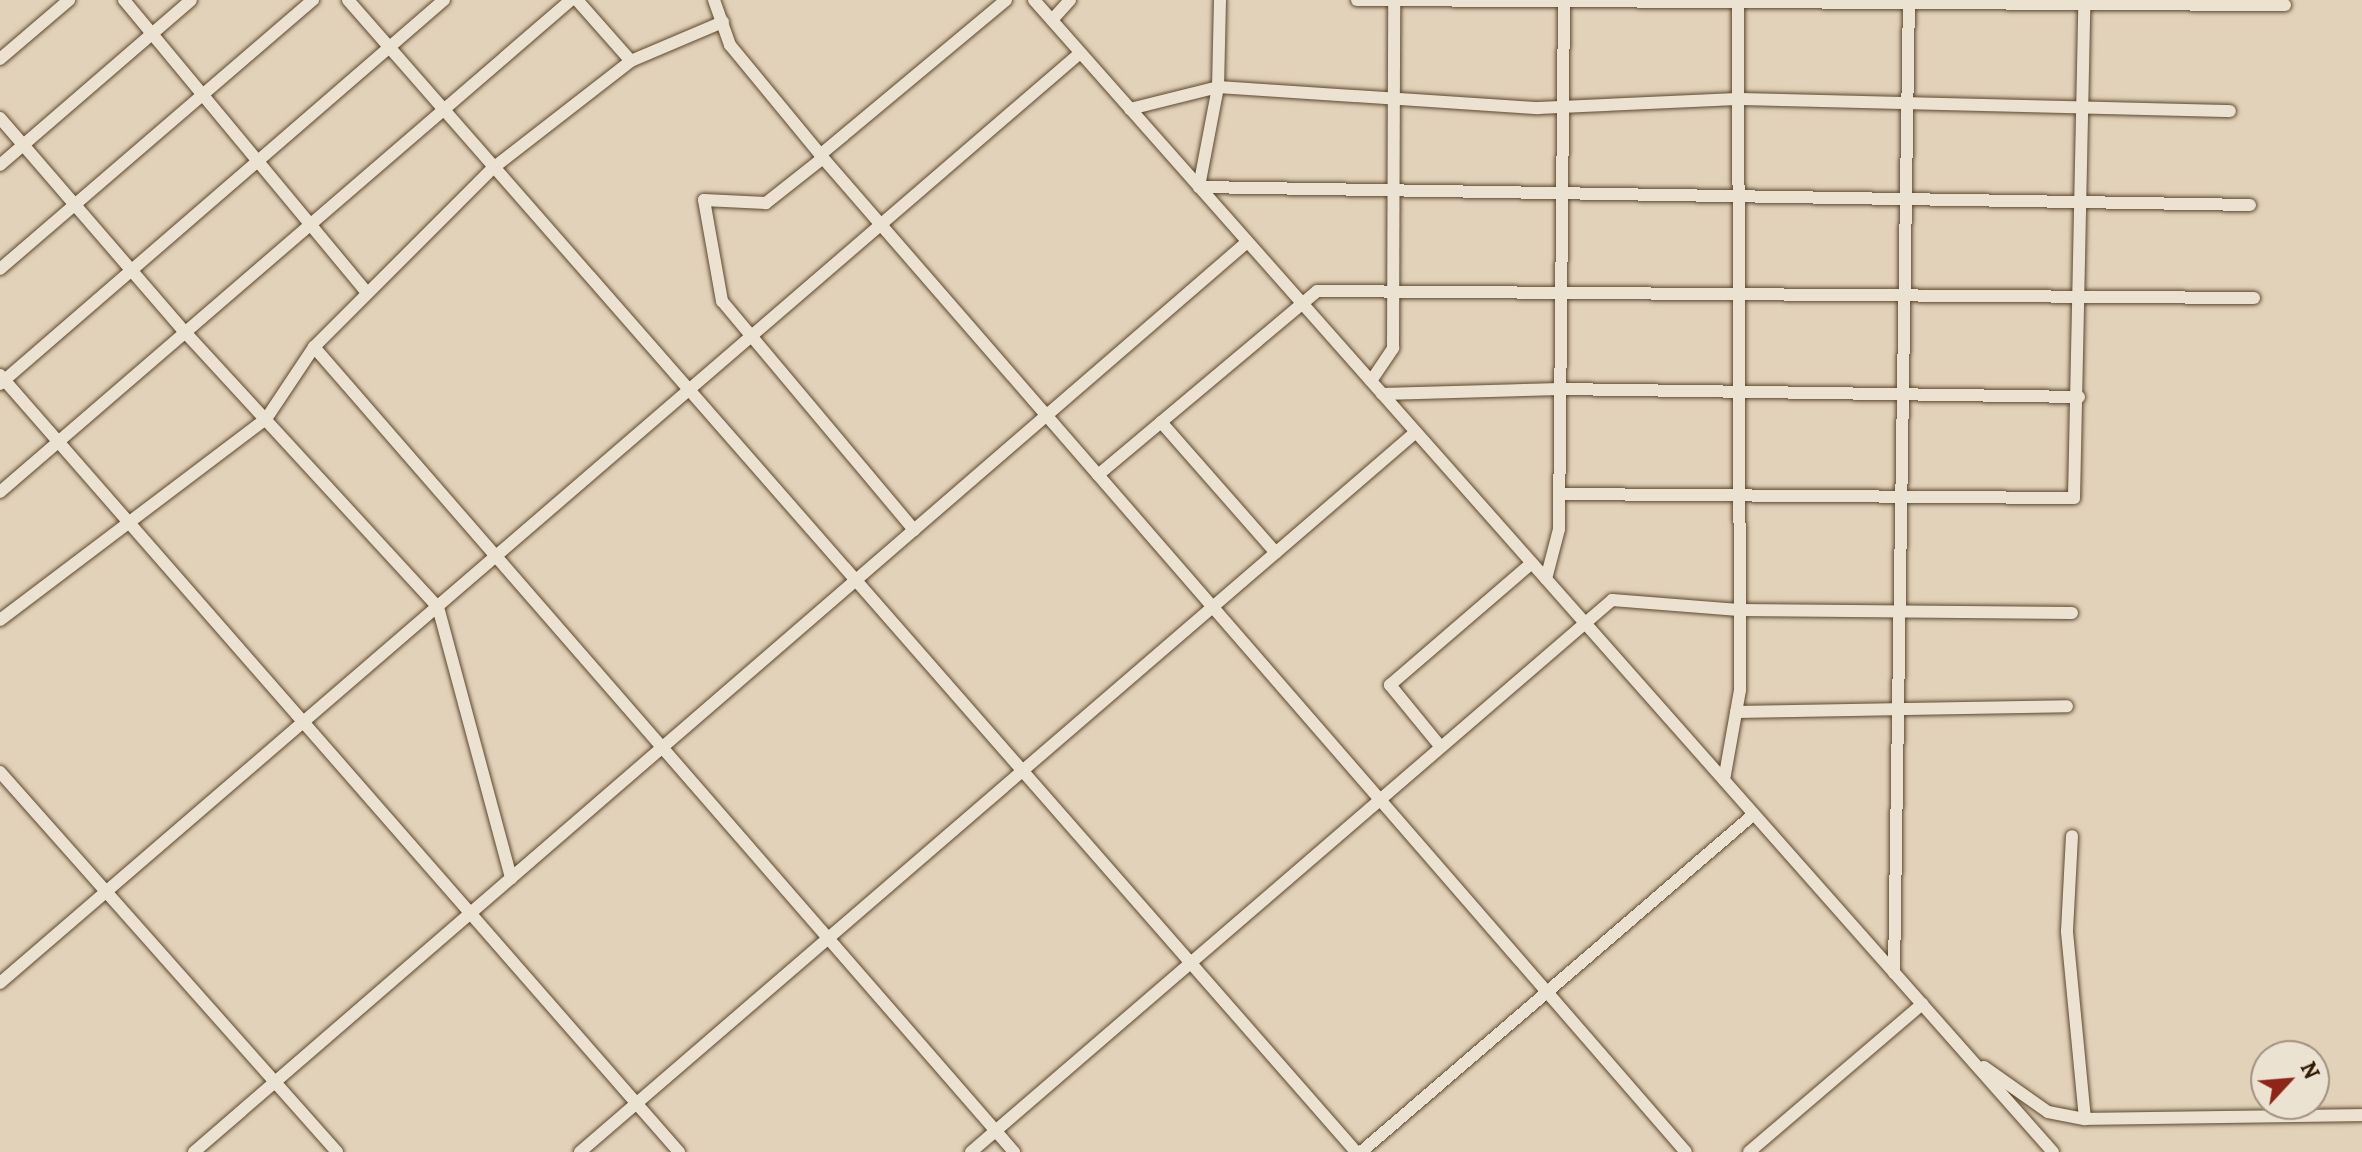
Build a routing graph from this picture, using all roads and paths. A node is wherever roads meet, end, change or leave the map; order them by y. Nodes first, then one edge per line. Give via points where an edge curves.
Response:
1 (69, 0) edge
2 (124, 0) edge
3 (191, 0) edge
4 (313, 0) edge
5 (348, 0) edge
6 (444, 0) edge
7 (571, 0) edge
8 (577, 0) edge
9 (714, 0) edge
10 (1006, 0) edge
11 (1034, 0) edge
12 (1070, 0) edge
13 (1220, 0) edge
14 (1357, 0) edge
15 (1394, 1) edge
16 (1564, 1) edge
17 (1738, 2) edge
18 (1909, 3) edge
19 (2084, 3) edge
20 (2285, 5) dead end
21 (1052, 20) junction
22 (723, 22) junction
23 (152, 33) junction
24 (390, 48) junction
25 (1080, 53) junction
26 (0, 59) edge
27 (631, 61) junction
28 (1218, 87) junction
29 (204, 94) junction
30 (1737, 99) junction
31 (1393, 100) junction
32 (1908, 102) junction
33 (1564, 103) junction
34 (440, 107) junction
35 (2083, 107) junction
36 (1130, 109) junction
37 (2230, 111) dead end
38 (0, 118) edge
39 (23, 145) junction
40 (822, 157) junction
41 (261, 159) junction
42 (0, 165) edge
43 (493, 168) junction
44 (1199, 187) junction
45 (1393, 191) junction
46 (1563, 194) junction
47 (1738, 196) junction
48 (1907, 199) junction
49 (2083, 202) junction
50 (75, 205) junction
51 (2250, 205) dead end
52 (311, 220) junction
53 (880, 225) junction
54 (1247, 242) junction
55 (0, 269) edge
56 (131, 271) junction
57 (1393, 290) junction
58 (1561, 290) junction
59 (366, 291) junction
60 (1738, 291) junction
61 (1906, 295) junction
62 (2082, 298) junction
63 (2254, 298) dead end
64 (1301, 302) junction
65 (184, 331) junction
66 (751, 337) junction
67 (314, 347) junction
68 (1, 380) edge
69 (1371, 381) junction
70 (1560, 389) junction
71 (1739, 392) junction
72 (686, 393) junction
73 (1382, 394) junction
74 (1905, 396) junction
75 (2079, 397) junction
76 (1046, 416) junction
77 (266, 419) junction
78 (1161, 422) junction
79 (1416, 432) junction
80 (58, 441) junction
81 (1098, 475) junction
82 (0, 492) edge
83 (1559, 494) junction
84 (1904, 494) junction
85 (1739, 497) junction
86 (132, 520) junction
87 (914, 530) junction
88 (1276, 553) junction
89 (494, 557) junction
90 (1532, 563) junction
91 (1546, 579) junction
92 (853, 582) junction
93 (438, 607) junction
94 (1213, 608) junction
95 (1739, 610) junction
96 (1903, 612) junction
97 (2072, 613) dead end
98 (0, 620) edge
99 (1584, 622) junction
100 (2067, 706) dead end
101 (1736, 712) junction
102 (1901, 713) junction
103 (304, 723) junction
104 (1440, 746) junction
105 (660, 749) junction
106 (0, 772) edge
107 (1021, 773) junction
108 (1724, 780) junction
109 (1379, 799) junction
110 (1754, 814) junction
111 (2072, 836) dead end
112 (511, 878) junction
113 (109, 891) junction
114 (473, 911) junction
115 (827, 939) junction
116 (1189, 963) junction
117 (1894, 973) junction
118 (0, 983) edge
119 (1547, 992) junction
120 (1922, 1004) junction
121 (1966, 1054) junction
122 (275, 1082) junction
123 (636, 1103) junction
124 (2362, 1115) edge
125 (2085, 1119) junction
126 (996, 1131) junction
127 (194, 1152) edge
128 (337, 1152) edge
129 (580, 1152) edge
130 (679, 1152) edge
131 (971, 1152) edge
132 (1014, 1152) edge
133 (1358, 1152) edge
134 (1686, 1152) edge
135 (1749, 1152) edge
136 (2053, 1152) edge

1 - 26 street
2 - 23 street
3 - 23 street
4 - 29 street
5 - 24 street
6 - 24 street
7 - 34 street
8 - 27 street
9 - 22 street
10 - 40 street
11 - 21 street
12 - 21 street
13 - 28 street
14 - 15 street
15 - 16 street
15 - 31 street
16 - 17 street
16 - 33 street
17 - 18 street
17 - 30 street
18 - 19 street
18 - 32 street
19 - 20 street
19 - 35 street
21 - 25 street
22 - 27 street
22 - 40 street via 730,45
23 - 29 street
23 - 39 street
24 - 34 street
24 - 41 street
25 - 36 street
25 - 53 street
27 - 43 street
28 - 31 street
28 - 36 street
28 - 44 street
29 - 41 street
29 - 50 street
30 - 32 street
30 - 33 street
30 - 47 street
31 - 33 street via 1538,108
31 - 45 street
32 - 35 street
32 - 48 street
33 - 46 street
34 - 43 street
34 - 52 street
35 - 37 street
35 - 49 street
36 - 44 street
38 - 39 street
39 - 42 street
39 - 50 street
40 - 53 street
40 - 66 street via 766,203 704,200 722,301
41 - 52 street
41 - 56 street
43 - 59 street
43 - 72 street
44 - 45 street
44 - 54 street
45 - 46 street
45 - 57 street
46 - 47 street
46 - 58 street
47 - 48 street
47 - 60 street
48 - 49 street
48 - 61 street
49 - 51 street
49 - 62 street
50 - 55 street
50 - 56 street
52 - 59 street
52 - 65 street
53 - 66 street
53 - 76 street
54 - 64 street
54 - 76 street
56 - 65 street
56 - 68 street
57 - 58 street
57 - 64 street via 1317,291
57 - 69 street via 1393,348
58 - 60 street
58 - 70 street
59 - 67 street
60 - 61 street
60 - 71 street
61 - 62 street
61 - 74 street
62 - 63 street
62 - 75 street
64 - 69 street
64 - 78 street
65 - 77 street
65 - 80 street
66 - 72 street
66 - 87 street
67 - 77 street
67 - 89 street
68 - 80 street
69 - 73 street
70 - 71 street
70 - 73 street
70 - 83 street
71 - 74 street
71 - 85 street
72 - 89 street
72 - 92 street
73 - 79 street
74 - 75 street
74 - 84 street
75 - 84 street via 2074,498
76 - 81 street
76 - 87 street
77 - 86 street
77 - 93 street
78 - 81 street
78 - 88 street
79 - 88 street
79 - 90 street
80 - 82 street
80 - 86 street
81 - 94 street
83 - 85 street
83 - 91 street via 1559,529
84 - 85 street
84 - 96 street
85 - 95 street
86 - 98 street
86 - 103 street
87 - 92 street
88 - 94 street
89 - 93 street
89 - 105 street
90 - 91 street
90 - 104 street via 1390,685
91 - 99 street
92 - 105 street
92 - 107 street
93 - 103 street
93 - 112 street
94 - 107 street
94 - 109 street
95 - 96 street
95 - 99 street via 1612,600
95 - 101 street
96 - 97 street
96 - 102 street
99 - 104 street
99 - 108 street
100 - 102 street
101 - 102 street
101 - 108 street
102 - 117 street
103 - 113 street
103 - 114 street
104 - 109 street
105 - 112 street
105 - 115 street
106 - 113 street
107 - 115 street
107 - 116 street
108 - 110 street
109 - 116 street
109 - 119 street
110 - 117 street
110 - 119 street
111 - 125 street via 2067,931
112 - 114 street
113 - 118 street
113 - 122 street
114 - 122 street
114 - 123 street
115 - 123 street
115 - 126 street
116 - 126 street
116 - 133 street
117 - 120 street
119 - 133 street
119 - 134 street
120 - 121 street
120 - 135 street
121 - 125 street via 2048,1112
121 - 136 street
122 - 127 street
122 - 128 street
123 - 129 street
123 - 130 street
124 - 125 street
126 - 131 street
126 - 132 street

